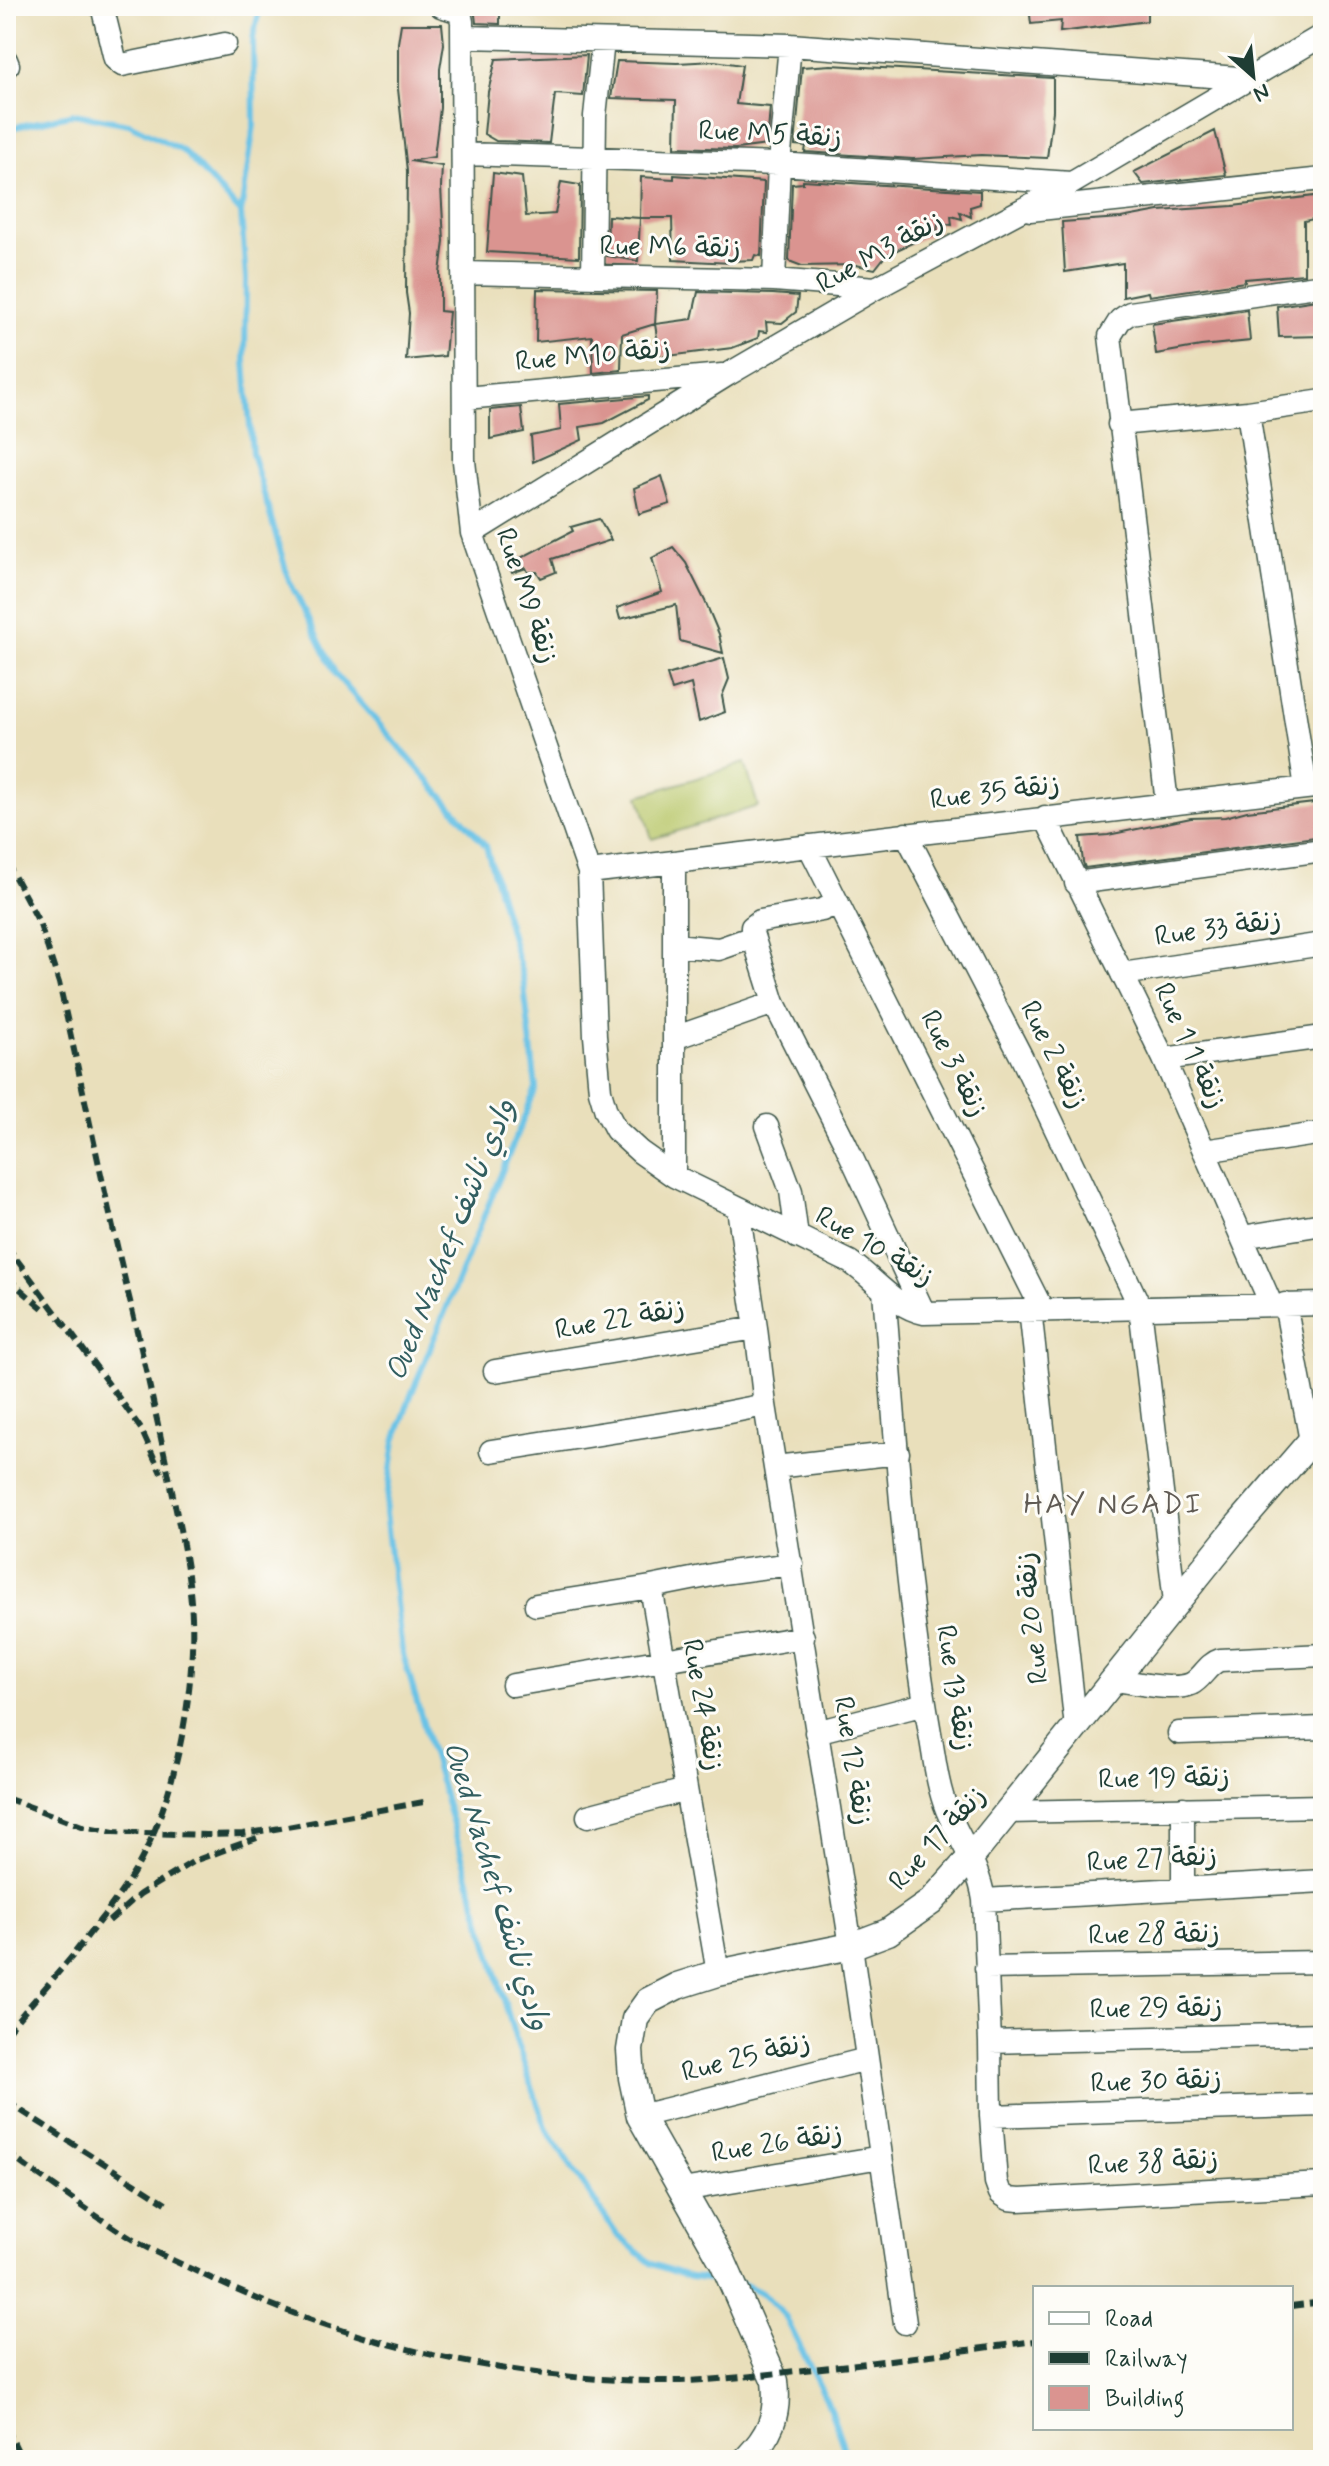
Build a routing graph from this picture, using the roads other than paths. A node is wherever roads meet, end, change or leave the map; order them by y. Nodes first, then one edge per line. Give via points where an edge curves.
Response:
1 (102, 6) edge
2 (441, 6) edge
3 (1323, 35) edge
4 (463, 37) junction
5 (603, 41) junction
6 (225, 44) dead end
7 (790, 45) junction
8 (1252, 79) junction
9 (464, 154) junction
10 (595, 158) junction
11 (779, 164) junction
12 (1323, 179) edge
13 (1072, 183) junction
14 (1020, 211) junction
15 (463, 273) junction
16 (593, 276) junction
17 (774, 280) junction
18 (1323, 285) edge
19 (876, 288) junction
20 (727, 375) junction
21 (465, 398) junction
22 (1323, 401) edge
23 (1248, 412) junction
24 (1119, 424) junction
25 (472, 533) junction
26 (1314, 787) edge
27 (1167, 803) junction
28 (1045, 817) junction
29 (906, 834) junction
30 (809, 846) junction
31 (1323, 850) edge
32 (674, 862) junction
33 (589, 872) junction
34 (1076, 883) junction
35 (838, 903) junction
36 (753, 937) junction
37 (1323, 944) edge
38 (674, 945) junction
39 (1122, 974) junction
40 (774, 1003) junction
41 (1323, 1037) edge
42 (674, 1038) junction
43 (1164, 1059) junction
44 (767, 1126) dead end
45 (1323, 1133) edge
46 (1204, 1151) junction
47 (674, 1176) junction
48 (738, 1208) junction
49 (1323, 1224) edge
50 (797, 1237) junction
51 (1242, 1237) junction
52 (884, 1291) junction
53 (1278, 1304) junction
54 (1323, 1304) edge
55 (1140, 1307) junction
56 (1036, 1309) junction
57 (924, 1313) junction
58 (756, 1328) junction
59 (495, 1371) dead end
60 (765, 1405) junction
61 (1317, 1432) edge
62 (491, 1451) dead end
63 (898, 1453) junction
64 (775, 1467) junction
65 (792, 1564) junction
66 (651, 1587) junction
67 (1175, 1602) junction
68 (536, 1605) dead end
69 (803, 1637) junction
70 (1323, 1655) edge
71 (664, 1661) junction
72 (1114, 1680) junction
73 (513, 1685) dead end
74 (925, 1704) junction
75 (1076, 1728) junction
76 (1323, 1728) edge
77 (816, 1732) junction
78 (1179, 1733) dead end
79 (686, 1790) junction
80 (1323, 1806) edge
81 (1183, 1808) junction
82 (1007, 1812) junction
83 (588, 1816) dead end
84 (972, 1856) junction
85 (1323, 1881) edge
86 (1183, 1888) junction
87 (984, 1900) junction
88 (851, 1946) junction
89 (1323, 1962) edge
90 (986, 1968) junction
91 (718, 1973) junction
92 (1323, 2034) edge
93 (990, 2042) junction
94 (867, 2059) junction
95 (1323, 2105) edge
96 (640, 2116) junction
97 (991, 2116) junction
98 (881, 2157) junction
99 (996, 2182) joint
100 (1323, 2184) edge
101 (682, 2190) junction
102 (905, 2323) dead end
103 (746, 2460) edge

1 - 6 street via 116,61 123,66
2 - 4 street, Rue M9 زنقة via 460,12
3 - 8 street, Rue M3 زنقة
4 - 5 street
4 - 9 street, Rue M9 زنقة
5 - 7 street
5 - 10 street
7 - 8 street
7 - 11 street
8 - 13 street, Rue M3 زنقة
9 - 10 street, Rue M5 زنقة
9 - 15 street, Rue M9 زنقة
10 - 11 street, Rue M5 زنقة
10 - 16 street
11 - 13 street, Rue M5 زنقة
11 - 17 street
12 - 14 street
13 - 14 street, Rue M3 زنقة
14 - 19 street, Rue M3 زنقة
15 - 16 street, Rue M6 زنقة
15 - 21 street, Rue M9 زنقة
16 - 17 street, Rue M6 زنقة
17 - 19 street, Rue M6 زنقة
18 - 24 street via 1130,313 1110,336
19 - 20 street, Rue M3 زنقة
20 - 21 street, Rue M10 زنقة
20 - 25 street, Rue M3 زنقة
21 - 25 street, Rue M9 زنقة via 464,461
22 - 23 street
23 - 24 street
23 - 26 street
24 - 27 street
25 - 33 street, Rue M9 زنقة
26 - 27 street, Rue 35 زنقة
27 - 28 street, Rue 35 زنقة
28 - 29 street, Rue 35 زنقة
28 - 34 street, Rue 1 زنقة 1
29 - 30 street, Rue 35 زنقة
29 - 55 street, Rue 2 زنقة via 1021,1056
30 - 32 street, Rue 35 زنقة
30 - 35 street, Rue 3 زنقة
31 - 34 street
32 - 33 street, Rue 35 زنقة
32 - 38 street
33 - 47 street, Rue M9 زنقة via 600,1091 616,1130
34 - 39 street, Rue 1 زنقة 1
35 - 36 street via 760,921 752,927
35 - 56 street, Rue 3 زنقة
36 - 38 street via 719,949
36 - 40 street
37 - 39 street, Rue 33 زنقة
38 - 42 street
39 - 43 street, Rue 1 زنقة 1
40 - 42 street
40 - 57 street
41 - 43 street
42 - 47 street
43 - 46 street, Rue 1 زنقة 1
44 - 50 street via 791,1191
45 - 46 street
46 - 51 street, Rue 1 زنقة 1
47 - 48 street, Rue 10 زنقة
48 - 50 street, Rue 10 زنقة
48 - 58 street, Rue 12 زنقة
49 - 51 street
50 - 52 street, Rue 10 زنقة via 850,1262
51 - 53 street, Rue 1 زنقة 1
52 - 57 street, Rue 10 زنقة via 901,1305
52 - 63 street, Rue 13 زنقة
53 - 54 street, Rue 10 زنقة
53 - 55 street, Rue 10 زنقة
53 - 61 street, Rue 17 زنقة
55 - 56 street, Rue 10 زنقة
55 - 67 street, Rue 2 زنقة
56 - 57 street, Rue 10 زنقة
56 - 75 street, Rue 20 زنقة
58 - 59 street, Rue 22 زنقة
58 - 60 street, Rue 12 زنقة
60 - 62 street
60 - 64 street, Rue 12 زنقة
61 - 67 street, Rue 17 زنقة
63 - 64 street
63 - 74 street, Rue 13 زنقة
64 - 65 street, Rue 12 زنقة
65 - 66 street
65 - 69 street, Rue 12 زنقة
66 - 68 street
66 - 71 street, Rue 24 زنقة
67 - 72 street, Rue 17 زنقة
69 - 71 street
69 - 77 street, Rue 12 زنقة
70 - 72 street via 1220,1660 1198,1680 1180,1687
71 - 73 street
71 - 79 street, Rue 24 زنقة
72 - 75 street, Rue 17 زنقة
74 - 77 street
74 - 84 street, Rue 13 زنقة via 941,1791
75 - 82 street, Rue 17 زنقة
76 - 78 street
77 - 88 street, Rue 12 زنقة
79 - 83 street
79 - 91 street, Rue 24 زنقة
80 - 81 street, Rue 19 زنقة
81 - 82 street, Rue 19 زنقة
81 - 86 street
82 - 84 street, Rue 17 زنقة
84 - 87 street, Rue 13 زنقة
84 - 88 street, Rue 17 زنقة via 904,1923
85 - 86 street, Rue 27 زنقة
86 - 87 street, Rue 27 زنقة
87 - 90 street, Rue 13 زنقة
88 - 91 street, Rue 17 زنقة
88 - 94 street, Rue 12 زنقة
89 - 90 street, Rue 28 زنقة
90 - 93 street, Rue 13 زنقة
91 - 96 street, Rue 17 زنقة via 661,1993 635,2019 631,2064
92 - 93 street, Rue 29 زنقة
93 - 97 street, Rue 13 زنقة
94 - 96 street, Rue 25 زنقة
94 - 98 street, Rue 12 زنقة
95 - 97 street, Rue 30 زنقة
96 - 101 street, Rue 17 زنقة
97 - 99 street, Rue 13 زنقة
98 - 101 street, Rue 26 زنقة
98 - 102 street, Rue 12 زنقة
99 - 100 street, Rue 38 زنقة via 1000,2193 1019,2200
101 - 103 street, Rue 17 زنقة via 723,2262 775,2381 778,2401 768,2433

